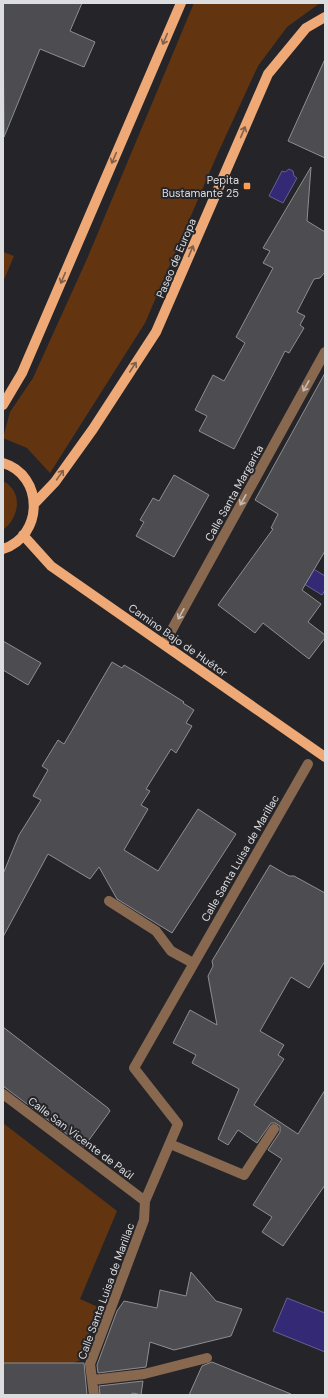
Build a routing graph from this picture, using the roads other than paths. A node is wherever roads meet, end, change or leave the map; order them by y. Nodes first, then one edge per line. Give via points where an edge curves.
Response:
1 (181, 3) edge
2 (325, 17) edge
3 (325, 352) edge
4 (3, 405) edge
5 (3, 463) edge
6 (34, 504) junction
7 (23, 536) junction
8 (3, 549) edge
9 (164, 644) junction
10 (325, 757) edge
11 (308, 764) dead end
12 (109, 900) dead end
13 (193, 963) junction
14 (3, 1094) edge
15 (274, 1128) dead end
16 (170, 1144) junction
17 (145, 1201) junction
18 (207, 1358) dead end
19 (92, 1380) junction
20 (94, 1395) edge

1 -> 4 main road via 22,374
6 -> 2 main road, Paseo de Europa via 55,482 156,332 268,74 306,28
3 -> 9 street, Calle Santa Margarita
5 - 6 main road via 16,469 23,476 33,493
6 - 7 main road via 34,515
7 - 8 main road
7 - 9 main road, Camino Bajo de Huétor via 51,566
9 - 10 main road, Camino Bajo de Huétor
11 - 13 street, Calle Santa Luisa de Marillac
12 - 13 street via 156,931 171,951
13 - 16 street, Calle Santa Luisa de Marillac via 134,1068 178,1124
14 - 17 street, Calle San Vicente de Paúl
15 - 16 street via 244,1175
16 - 17 street, Calle Santa Luisa de Marillac
17 - 19 street, Calle Santa Luisa de Marillac via 144,1220 90,1364
18 - 19 street via 144,1374
19 - 20 street, Calle Santa Luisa de Marillac

